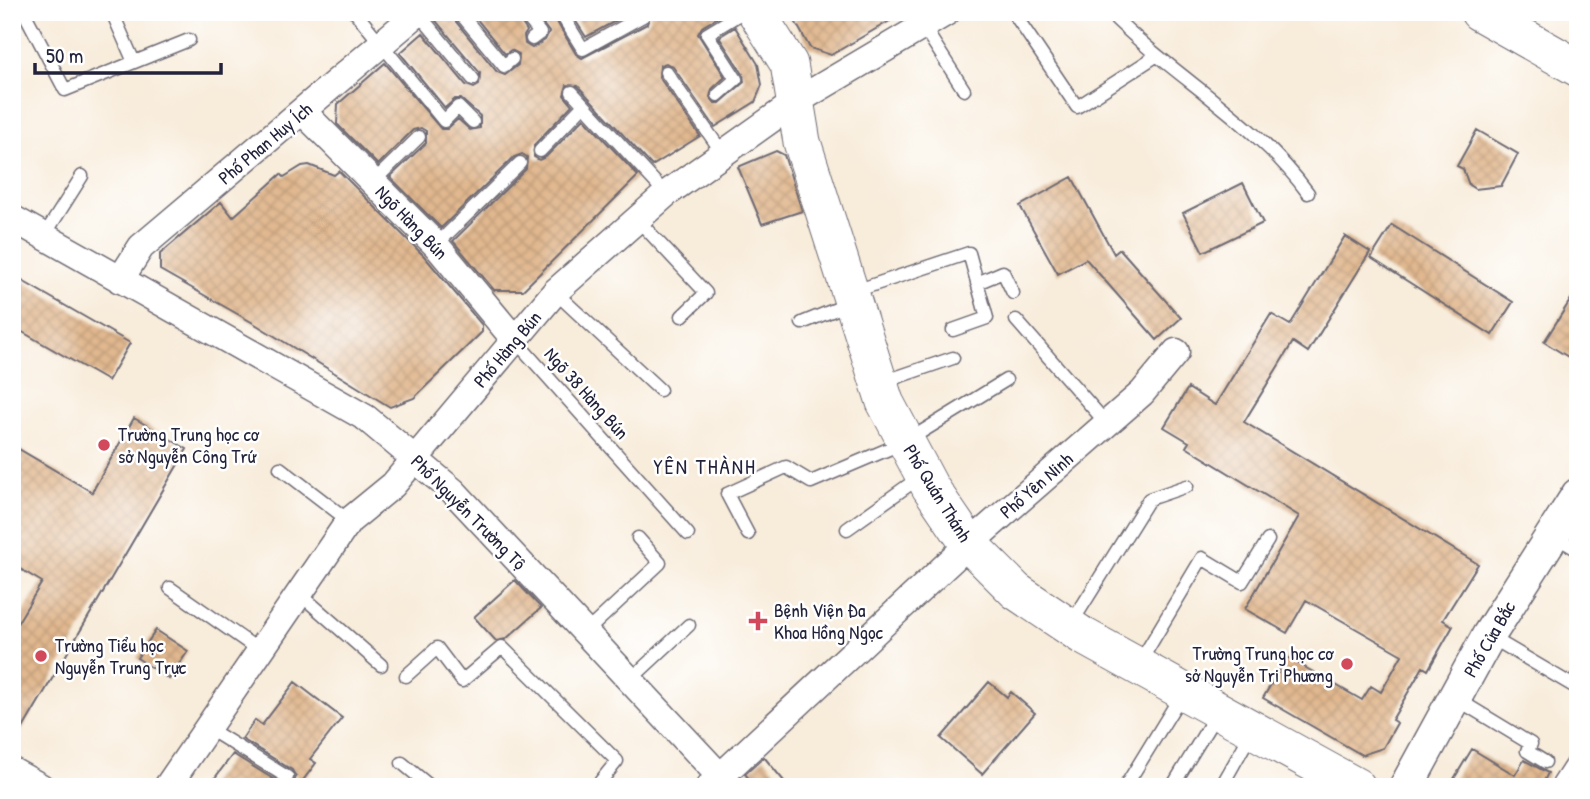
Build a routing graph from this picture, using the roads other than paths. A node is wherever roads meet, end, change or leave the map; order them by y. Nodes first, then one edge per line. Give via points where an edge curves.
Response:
1 (24, 12) edge
2 (112, 12) edge
3 (355, 12) edge
4 (459, 12) edge
5 (523, 12) edge
6 (560, 12) edge
7 (743, 12) edge
8 (755, 12) edge
9 (947, 12) edge
10 (1013, 12) edge
11 (1109, 12) edge
12 (1479, 12) edge
13 (413, 14) edge
14 (643, 16) dead end
15 (923, 26) junction
16 (532, 39) dead end
17 (189, 40) dead end
18 (381, 45) junction
19 (1156, 56) junction
20 (512, 59) dead end
21 (134, 62) junction
22 (1578, 68) edge
23 (666, 72) dead end
24 (473, 79) dead end
25 (964, 90) dead end
26 (572, 92) dead end
27 (718, 94) dead end
28 (797, 102) junction
29 (584, 105) junction
30 (302, 111) junction
31 (473, 122) dead end
32 (419, 137) dead end
33 (540, 150) dead end
34 (725, 156) junction
35 (520, 163) dead end
36 (82, 176) dead end
37 (373, 182) junction
38 (1308, 193) dead end
39 (666, 194) junction
40 (12, 218) edge
41 (636, 218) junction
42 (44, 236) junction
43 (436, 245) junction
44 (120, 280) junction
45 (977, 283) junction
46 (555, 292) junction
47 (1013, 293) dead end
48 (852, 297) junction
49 (682, 316) dead end
50 (1016, 320) dead end
51 (802, 323) dead end
52 (953, 330) dead end
53 (514, 340) junction
54 (1176, 352) dead end
55 (953, 358) dead end
56 (1006, 380) dead end
57 (879, 383) junction
58 (660, 390) dead end
59 (1107, 424) junction
60 (905, 442) junction
61 (416, 457) junction
62 (280, 468) dead end
63 (923, 475) junction
64 (1187, 486) dead end
65 (1578, 495) edge
66 (349, 521) junction
67 (847, 529) dead end
68 (688, 534) dead end
69 (748, 534) dead end
70 (638, 538) dead end
71 (1268, 540) dead end
72 (1565, 542) edge
73 (970, 544) junction
74 (170, 588) dead end
75 (300, 594) junction
76 (689, 625) dead end
77 (1069, 627) junction
78 (587, 631) junction
79 (1489, 635) junction
80 (260, 651) junction
81 (381, 665) dead end
82 (1138, 666) junction
83 (406, 676) dead end
84 (1578, 676) edge
85 (629, 681) junction
86 (1184, 691) junction
87 (1455, 698) junction
88 (1219, 709) junction
89 (206, 727) junction
90 (1254, 729) junction
91 (1578, 753) edge
92 (1545, 762) dead end
93 (402, 763) dead end
94 (12, 771) edge
95 (288, 777) dead end
96 (719, 783) edge
97 (41, 787) edge
98 (167, 787) edge
99 (431, 787) edge
100 (596, 787) edge
101 (1125, 787) edge
102 (1172, 787) edge
103 (1221, 787) edge
104 (1357, 787) edge
105 (1406, 787) edge
106 (1556, 787) edge

1 - 21 lane via 65,90
2 - 21 lane
3 - 18 lane
4 - 20 lane via 504,66
5 - 16 lane via 540,33
6 - 14 lane via 583,49
7 - 27 lane via 707,34 736,79
8 - 28 main road, Phố Quán Thánh via 789,64
9 - 15 street, Phố Hàng Bún
10 - 19 lane via 1077,107
11 - 19 lane
12 - 22 main road
13 - 18 street, Phố Phan Huy Ích
13 - 24 lane
15 - 25 lane
15 - 28 street, Phố Hàng Bún
17 - 21 lane
18 - 30 street, Phố Phan Huy Ích
18 - 31 lane via 444,121 458,107
19 - 38 lane via 1269,147
23 - 34 lane
26 - 29 lane
28 - 34 street, Phố Hàng Bún
28 - 48 main road, Phố Quán Thánh via 802,142
29 - 33 lane
29 - 39 lane
30 - 37 street, Ngõ Hàng Bún
30 - 44 street, Phố Phan Huy Ích via 141,247
32 - 37 lane
34 - 39 street, Phố Hàng Bún
35 - 43 lane
36 - 42 lane
37 - 43 street, Ngõ Hàng Bún
39 - 41 street, Phố Hàng Bún
40 - 42 street, Phố Nguyễn Trường Tộ
41 - 46 street, Phố Hàng Bún
41 - 49 lane via 706,293
42 - 44 street, Phố Nguyễn Trường Tộ
43 - 53 street, Ngõ Hàng Bún
44 - 61 street, Phố Nguyễn Trường Tộ via 366,418
45 - 47 lane via 1003,272
45 - 48 lane via 969,253
45 - 52 lane via 987,318
46 - 53 street, Phố Hàng Bún
46 - 58 lane
48 - 51 lane
48 - 57 main road, Phố Quán Thánh
50 - 59 lane
53 - 61 street, Phố Hàng Bún
53 - 68 lane, Ngõ 38 Hàng Bún
54 - 59 street, Phố Yên Ninh via 1142,393
55 - 57 lane
56 - 60 lane
57 - 60 main road, Phố Quán Thánh
59 - 73 street, Phố Yên Ninh
60 - 63 main road, Phố Quán Thánh
60 - 69 lane via 811,482 786,467 727,494
61 - 66 street, Phố Hàng Bún via 393,485
61 - 78 street, Phố Nguyễn Trường Tộ
62 - 66 lane
63 - 67 lane
63 - 73 main road, Phố Quán Thánh
64 - 77 lane via 1149,499
65 - 72 street, Phố Cửa Bắc
66 - 75 street, Phố Hàng Bún
70 - 78 lane via 660,563
71 - 82 lane via 1242,582 1202,558
72 - 79 street, Phố Cửa Bắc
73 - 77 main road, Phố Quán Thánh via 1016,591
73 - 96 street, Phố Yên Ninh
74 - 80 lane
75 - 80 street, Phố Hàng Bún
75 - 81 lane
76 - 85 lane
77 - 82 main road, Phố Quán Thánh
78 - 85 street, Phố Nguyễn Trường Tộ
79 - 84 lane via 1572,685
79 - 87 street, Phố Cửa Bắc
80 - 89 street, Phố Hàng Bún
82 - 86 main road, Phố Quán Thánh
83 - 100 lane via 437,648 462,681 502,647 617,761
85 - 96 street, Phố Nguyễn Trường Tộ
86 - 88 main road, Phố Quán Thánh
86 - 101 lane
87 - 92 lane via 1531,744 1527,751
87 - 105 street, Phố Cửa Bắc
88 - 90 main road, Phố Quán Thánh
88 - 102 lane
89 - 95 lane
89 - 98 street, Phố Hàng Bún
90 - 103 lane
90 - 104 main road, Phố Quán Thánh
91 - 106 lane
93 - 99 lane
94 - 97 street

